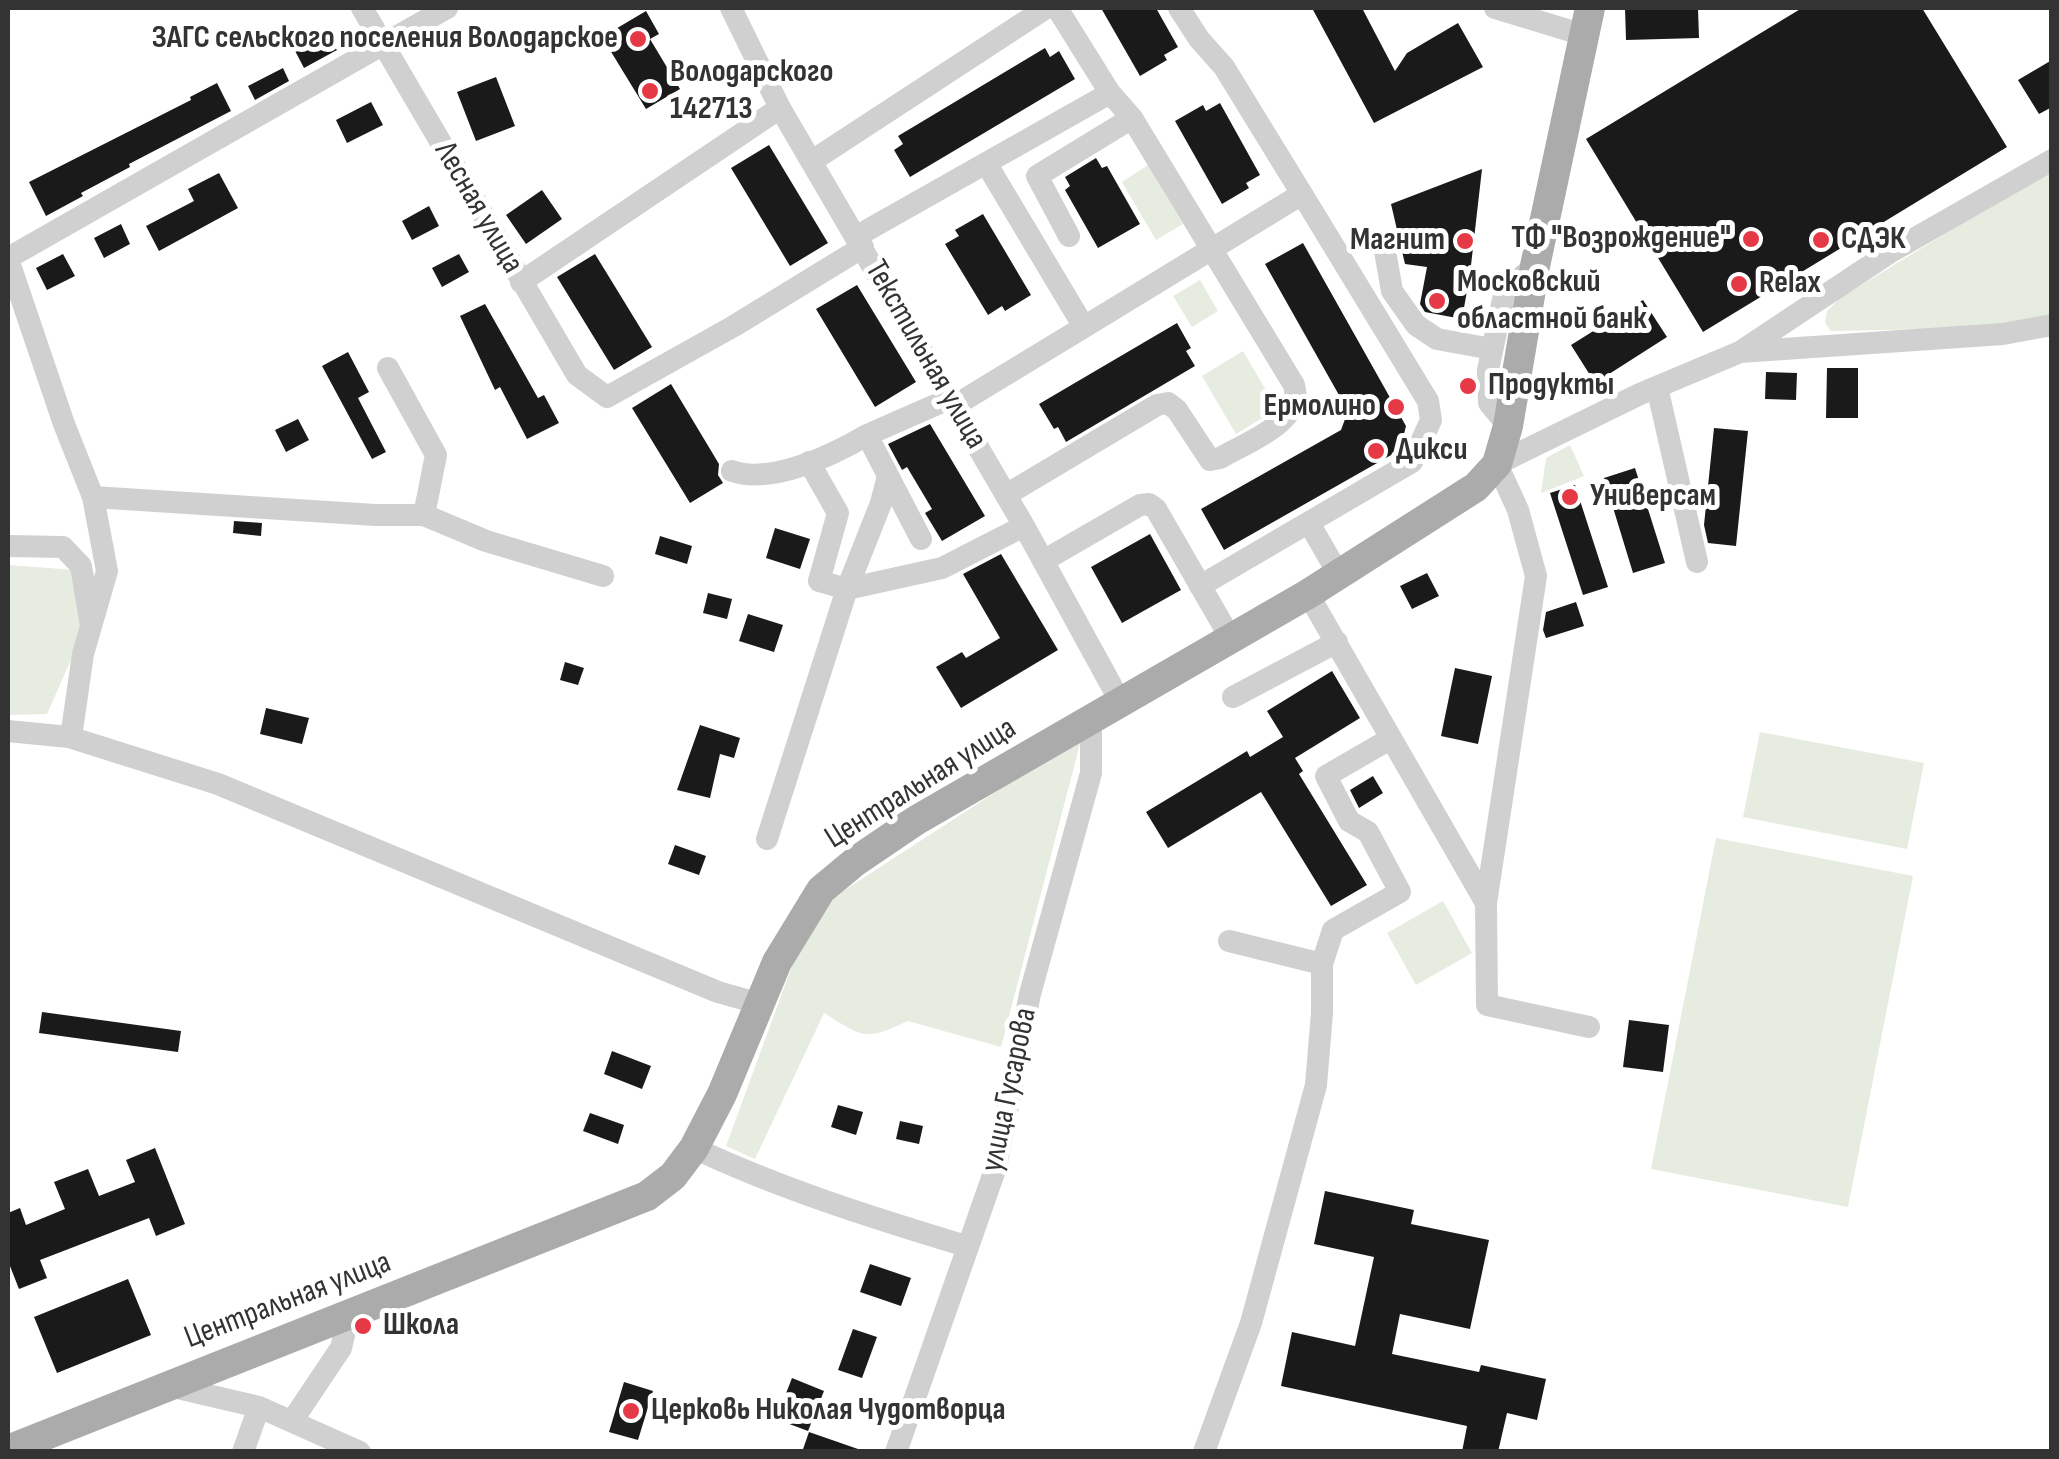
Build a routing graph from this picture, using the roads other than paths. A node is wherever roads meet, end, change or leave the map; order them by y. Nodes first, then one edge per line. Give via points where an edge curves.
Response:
1 (362, 8) edge
2 (447, 8) edge
3 (731, 8) edge
4 (1046, 8) edge
5 (1057, 8) edge
6 (1180, 8) edge
7 (1494, 8) edge
8 (1522, 12) edge
9 (1587, 21) edge
10 (383, 43) junction
11 (1110, 93) junction
12 (780, 108) junction
13 (1132, 118) junction
14 (1030, 138) junction
15 (2052, 160) edge
16 (812, 161) junction
17 (986, 163) junction
18 (1048, 167) junction
19 (1302, 194) junction
20 (1069, 236) dead end
21 (860, 242) junction
22 (1212, 249) junction
23 (1386, 251) dead end
24 (8, 259) edge
25 (1535, 266) junction
26 (522, 282) junction
27 (2052, 325) edge
28 (1084, 327) junction
29 (8, 329) edge
30 (32, 332) junction
31 (1492, 349) junction
32 (1740, 352) junction
33 (388, 368) dead end
34 (1656, 388) junction
35 (952, 402) junction
36 (1508, 426) junction
37 (867, 436) junction
38 (810, 462) junction
39 (1497, 464) junction
40 (732, 472) dead end
41 (888, 476) junction
42 (1006, 495) junction
43 (94, 497) junction
44 (424, 515) junction
45 (1309, 522) junction
46 (1024, 526) junction
47 (921, 539) dead end
48 (8, 546) edge
49 (1042, 561) junction
50 (1697, 562) dead end
51 (1339, 574) junction
52 (603, 576) dead end
53 (1200, 586) junction
54 (847, 589) junction
55 (1308, 594) junction
56 (91, 626) junction
57 (1230, 639) junction
58 (1337, 642) junction
59 (1233, 697) dead end
60 (1121, 703) junction
61 (1091, 720) junction
62 (8, 732) edge
63 (71, 737) junction
64 (1390, 738) junction
65 (767, 839) dead end
66 (1486, 904) junction
67 (1229, 941) dead end
68 (1322, 964) junction
69 (757, 1004) junction
70 (1589, 1028) dead end
71 (694, 1148) junction
72 (966, 1246) junction
73 (349, 1314) junction
74 (168, 1386) junction
75 (259, 1407) junction
76 (292, 1421) junction
77 (8, 1450) edge
78 (244, 1452) edge
79 (360, 1452) edge
80 (896, 1452) edge
81 (1204, 1452) edge

1 - 10 street, Лесная улица
2 - 10 street
3 - 12 street, Текстильная улица
4 - 16 street
5 - 11 street
6 - 19 street
7 - 8 street
8 - 9 street
9 - 25 main road
10 - 24 street
10 - 26 street, Лесная улица
11 - 13 street
11 - 14 street
12 - 16 street, Текстильная улица
12 - 26 street
13 - 18 street
13 - 22 street
14 - 17 street
14 - 18 street
15 - 32 street via 1888,253
16 - 21 street, Текстильная улица
17 - 21 street
17 - 28 street
18 - 20 street via 1037,176 1039,183
19 - 22 street
19 - 45 street via 1432,410 1412,462
21 - 26 street, Лесная улица via 734,326 607,397 577,375
21 - 35 street, Текстильная улица
22 - 28 street
22 - 42 street via 1294,384 1289,413 1210,460 1177,410 1168,403 1156,406
23 - 31 street via 1392,291 1416,325 1437,339
24 - 30 street
25 - 31 street via 1505,290
25 - 36 main road
27 - 32 street
28 - 35 street
29 - 30 street
30 - 43 street
31 - 36 street via 1489,402
32 - 34 street
33 - 44 street via 436,455
34 - 39 street
34 - 50 street
35 - 37 street
35 - 42 street, Текстильная улица
36 - 39 main road
37 - 38 street
37 - 41 street
38 - 40 street via 746,476
38 - 54 street via 838,513 819,581
39 - 51 main road, Центральная улица via 1476,487
39 - 66 street via 1536,576
41 - 47 street
41 - 54 street
42 - 46 street, Текстильная улица
43 - 44 street
43 - 56 street via 107,571
44 - 52 street
45 - 51 street
45 - 53 street
46 - 49 street, Текстильная улица
46 - 54 street via 942,568
48 - 56 street via 62,547 81,566
49 - 53 street via 1149,504
49 - 60 street, Текстильная улица
51 - 55 main road, Центральная улица
53 - 57 street
54 - 65 street
55 - 57 main road, Центральная улица
55 - 58 street
56 - 63 street
57 - 60 main road, Центральная улица
58 - 59 street
58 - 64 street
60 - 61 main road, Центральная улица
61 - 69 main road, Центральная улица via 916,821 821,890
61 - 72 street, улица Гусарова via 1091,773 1030,994 996,1167
62 - 63 street
63 - 69 street via 218,784
64 - 66 street
64 - 68 street via 1326,776 1349,822 1368,832 1400,892 1334,930
66 - 70 street via 1487,1005
67 - 68 street
68 - 81 street via 1316,1086 1252,1323
69 - 71 main road, Центральная улица
71 - 72 street via 849,1210
71 - 73 main road, Центральная улица via 647,1196
72 - 80 street, улица Гусарова
73 - 74 main road, Центральная улица
73 - 76 street via 341,1348
74 - 75 street
74 - 77 main road, Центральная улица
75 - 76 street
75 - 78 street
76 - 79 street

